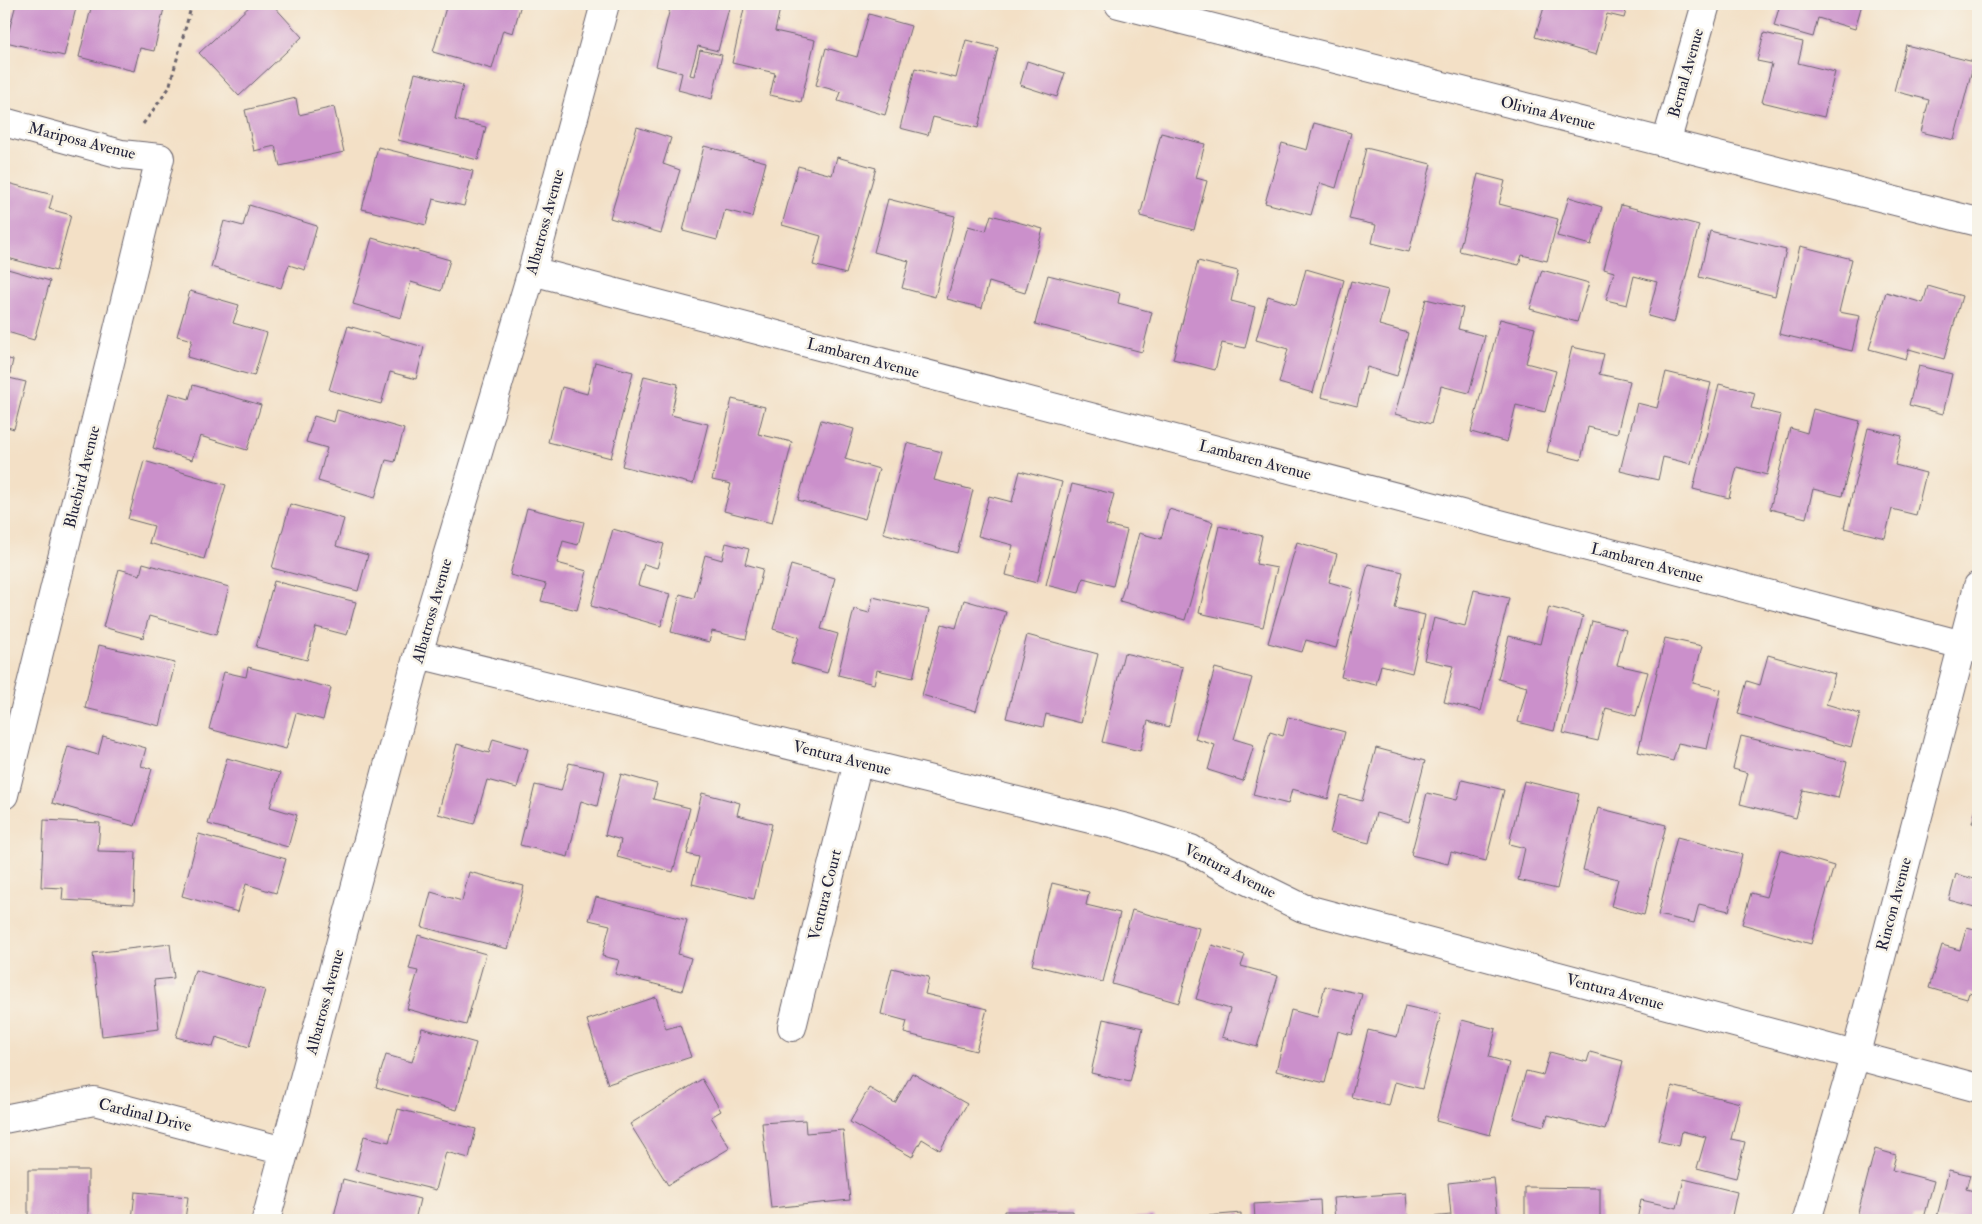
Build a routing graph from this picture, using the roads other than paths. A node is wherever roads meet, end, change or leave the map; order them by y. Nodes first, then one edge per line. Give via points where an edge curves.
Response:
1 (605, 4) edge
2 (1119, 4) edge
3 (1706, 4) edge
4 (4, 122) edge
5 (1666, 143) junction
6 (160, 158) joint
7 (1978, 222) edge
8 (532, 271) junction
9 (1978, 586) edge
10 (1970, 647) edge
11 (418, 654) junction
12 (858, 762) junction
13 (4, 795) edge
14 (792, 1027) dead end
15 (1855, 1057) junction
16 (1978, 1088) edge
17 (4, 1119) edge
18 (284, 1151) junction
19 (266, 1220) edge
20 (1807, 1220) edge

1 - 8 street, Albatross Avenue
2 - 5 street, Olivina Avenue
3 - 5 street, Bernal Avenue
4 - 6 street, Mariposa Avenue via 121,154
5 - 7 street, Olivina Avenue
6 - 13 street, Bluebird Avenue
8 - 10 street, Lambaren Avenue
8 - 11 street, Albatross Avenue
9 - 10 street, Rincon Avenue
10 - 15 street, Rincon Avenue
11 - 12 street, Ventura Avenue
11 - 18 street, Albatross Avenue
12 - 14 street, Ventura Court
12 - 15 street, Ventura Avenue via 1127,828 1192,849 1303,908
15 - 16 street, Ventura Avenue
15 - 20 street, Rincon Avenue
17 - 18 street, Cardinal Drive via 94,1100
18 - 19 street, Albatross Avenue

